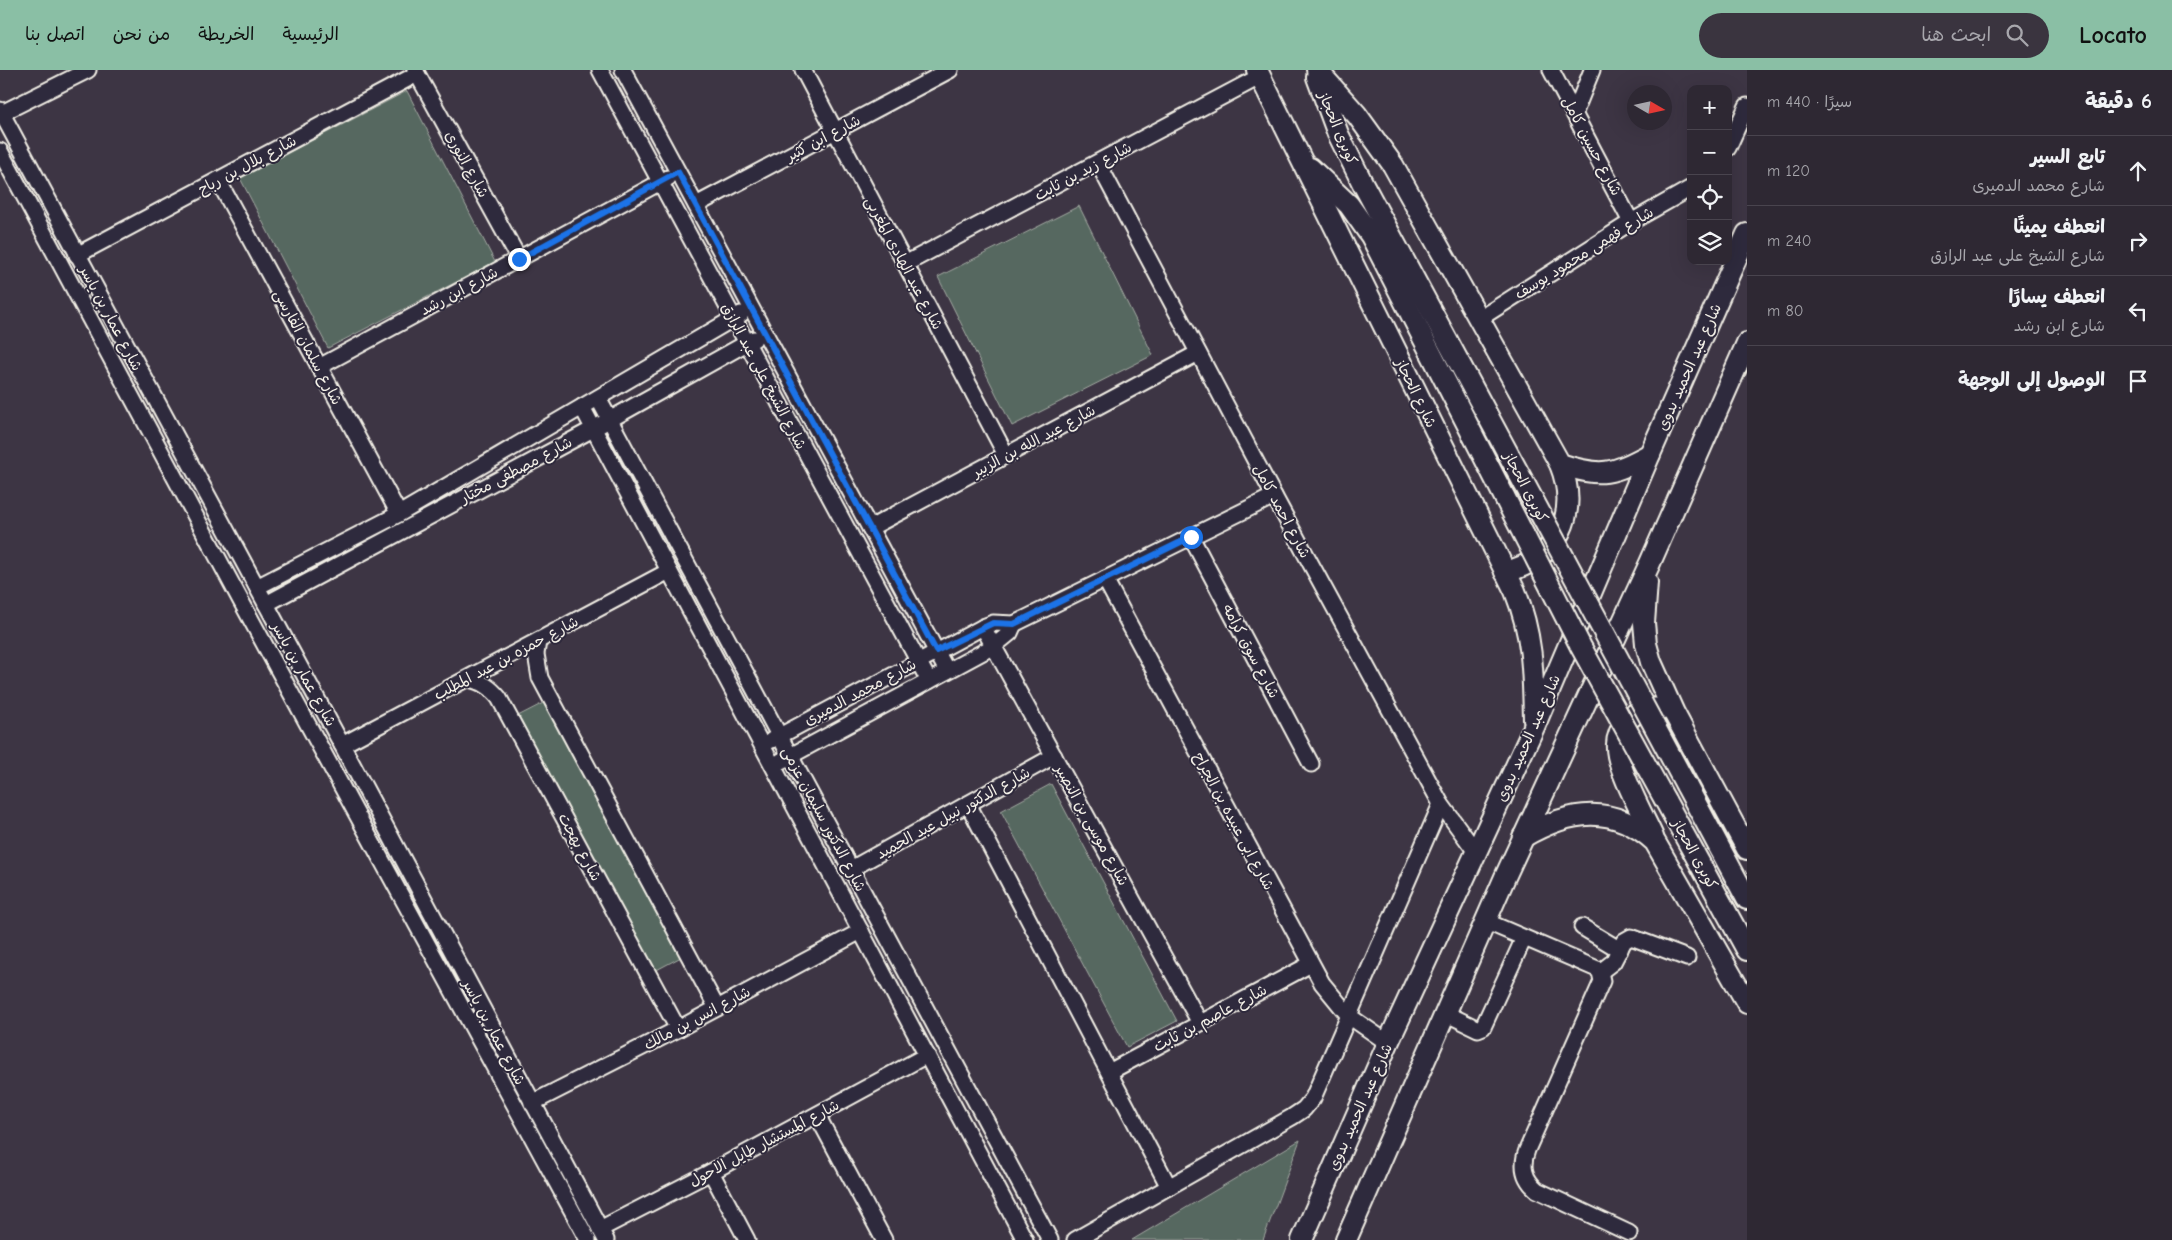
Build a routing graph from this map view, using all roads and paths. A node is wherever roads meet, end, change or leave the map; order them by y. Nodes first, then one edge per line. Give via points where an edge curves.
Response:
1 (88, 70) edge
2 (600, 70) edge
3 (623, 70) edge
4 (803, 70) edge
5 (950, 70) edge
6 (1316, 70) edge
7 (1551, 70) edge
8 (1592, 70) edge
9 (416, 72) edge
10 (1259, 73) edge
11 (1747, 106) edge
12 (1, 112) edge
13 (1574, 112) junction
14 (835, 131) junction
15 (1732, 139) edge
16 (0, 151) edge
17 (1303, 162) junction
18 (1098, 163) junction
19 (678, 172) junction
20 (218, 180) junction
21 (660, 182) junction
22 (1687, 190) edge
23 (696, 205) junction
24 (1632, 222) junction
25 (1747, 234) edge
26 (77, 255) junction
27 (519, 259) junction
28 (905, 264) junction
29 (751, 309) junction
30 (734, 319) junction
31 (1479, 319) junction
32 (765, 333) junction
33 (747, 343) junction
34 (1747, 343) edge
35 (1198, 353) junction
36 (319, 367) junction
37 (598, 398) junction
38 (582, 407) junction
39 (610, 420) junction
40 (593, 429) junction
41 (1650, 454) junction
42 (1006, 456) junction
43 (1560, 464) junction
44 (1274, 496) junction
45 (399, 514) junction
46 (870, 528) junction
47 (1191, 537) junction
48 (1650, 563) junction
49 (669, 571) junction
50 (1505, 572) junction
51 (1105, 579) junction
52 (257, 587) junction
53 (266, 604) junction
54 (1014, 624) junction
55 (983, 627) junction
56 (538, 641) junction
57 (994, 646) junction
58 (936, 651) junction
59 (918, 661) junction
60 (947, 671) junction
61 (468, 679) junction
62 (929, 681) junction
63 (1674, 713) junction
64 (1534, 727) junction
65 (779, 736) junction
66 (342, 745) junction
67 (762, 746) junction
68 (790, 756) junction
69 (1054, 756) junction
70 (1311, 764) dead end
71 (772, 766) junction
72 (968, 804) junction
73 (1441, 804) junction
74 (1523, 836) junction
75 (1655, 842) junction
76 (1747, 849) edge
77 (1476, 852) junction
78 (851, 869) junction
79 (1747, 899) edge
80 (1485, 921) junction
81 (1582, 927) dead end
82 (861, 931) junction
83 (1524, 938) junction
84 (1620, 950) junction
85 (1747, 950) edge
86 (1687, 958) dead end
87 (1311, 964) junction
88 (1600, 972) junction
89 (1747, 1003) edge
90 (717, 1008) junction
91 (1445, 1013) junction
92 (1348, 1016) junction
93 (1200, 1023) junction
94 (678, 1028) junction
95 (1388, 1043) junction
96 (926, 1055) junction
97 (1108, 1072) junction
98 (532, 1103) junction
99 (817, 1115) junction
100 (711, 1172) junction
101 (1169, 1187) junction
102 (1629, 1233) dead end
103 (603, 1235) edge
104 (588, 1240) edge
105 (747, 1240) edge
106 (884, 1240) edge
107 (1025, 1240) edge
108 (1050, 1240) edge
109 (1075, 1240) edge
110 (1302, 1240) edge
111 (1346, 1240) edge

1 - 12 street
2 - 21 street, شارع الشيخ على عبد الرازق
3 - 19 street, شارع الشيخ على عبد الرازق
4 - 14 street, شارع عبد الهادى المغربى
5 - 14 street, شارع ابن كثير
6 - 31 main road via 1357,115 1393,164
6 - 79 main road, كوبرى الحجاز, bridge via 1338,134 1356,170
7 - 13 street, شارع حسين كامل
8 - 13 street
9 - 20 street, شارع بلال بن رباح
9 - 27 street, شارع النورى
10 - 17 main road, شارع الحجاز
10 - 18 street, شارع زيد بن ثابت
11 - 15 street
12 - 26 street, شارع عمار بن ياسر
13 - 24 street, شارع حسين كامل
14 - 23 street, شارع ابن كثير
14 - 28 street, شارع عبد الهادى المغربى
16 - 104 street, شارع عمار بن ياسر
17 - 50 main road, شارع الحجاز
17 - 85 main road, كوبرى الحجاز, bridge via 1339,194 1371,236 1581,648
18 - 28 street, شارع زيد بن ثابت
18 - 35 street, شارع احمد كامل
19 - 21 street, شارع ابن رشد
19 - 23 street, شارع الشيخ على عبد الرازق
20 - 26 street, شارع بلال بن رباح
20 - 36 street, شارع سلمان الفارسى
21 - 27 street, شارع ابن رشد
21 - 30 street, شارع الشيخ على عبد الرازق
22 - 24 street, شارع فهمى محمود يوسف
23 - 29 street, شارع الشيخ على عبد الرازق
24 - 31 street, شارع فهمى محمود يوسف
25 - 41 main road, شارع عبد الحميد بدوى
26 - 52 street, شارع عمار بن ياسر
27 - 36 street, شارع ابن رشد
28 - 42 street, شارع عبد الهادى المغربى
29 - 30 street, شارع مصطفى مختار
29 - 32 street, شارع الشيخ على عبد الرازق
30 - 33 street, شارع الشيخ على عبد الرازق
30 - 37 street, شارع مصطفى مختار
31 - 43 main road
32 - 33 street, شارع مصطفى مختار
32 - 46 street, شارع الشيخ على عبد الرازق
33 - 39 street, شارع مصطفى مختار
33 - 59 street, شارع الشيخ على عبد الرازق
34 - 48 main road
35 - 42 street, شارع عبد الله بن الزبير
35 - 44 street, شارع احمد كامل
36 - 45 street, شارع سلمان الفارسى
37 - 38 street, شارع مصطفى مختار
37 - 39 street, شارع الدكتور سليمان عزمى
38 - 40 street, شارع الدكتور سليمان عزمى
38 - 45 street, شارع مصطفى مختار
39 - 40 street, شارع مصطفى مختار
39 - 65 street, شارع الدكتور سليمان عزمى
40 - 49 street, شارع الدكتور سليمان عزمى
40 - 53 street, شارع مصطفى مختار
41 - 43 main road via 1611,472 1590,473
41 - 64 main road, شارع عبد الحميد بدوى
42 - 46 street, شارع عبد الله بن الزبير
43 - 50 main road via 1567,484 1568,505 1560,532 1531,563
44 - 47 street, شارع محمد الدميرى
44 - 73 street, شارع احمد كامل
45 - 52 street, شارع مصطفى مختار
46 - 58 street, شارع الشيخ على عبد الرازق
47 - 51 street, شارع محمد الدميرى
47 - 70 street, شارع سوق كرامه
48 - 63 main road via 1645,602 1646,644 1658,681
48 - 74 main road
49 - 56 street, شارع حمزه بن عبد المطلب
49 - 67 street, شارع الدكتور سليمان عزمى
50 - 64 main road, شارع الحجاز via 1529,633
51 - 54 street, شارع محمد الدميرى
51 - 87 street, شارع ابى عبيده بن الجراح
52 - 53 street, شارع عمار بن ياسر
53 - 66 street, شارع عمار بن ياسر
54 - 55 street, شارع محمد الدميرى via 993,623
54 - 57 street, شارع محمد الدميرى via 1010,633
55 - 57 street, شارع موسى بن النصير
55 - 58 street, شارع محمد الدميرى
56 - 61 street, شارع حمزه بن عبد المطلب
56 - 90 street via 536,654 540,678
57 - 60 street, شارع محمد الدميرى
57 - 69 street, شارع موسى بن النصير
58 - 59 street, شارع محمد الدميرى
58 - 60 street, شارع الشيخ على عبد الرازق
59 - 62 street, شارع الشيخ على عبد الرازق
59 - 65 street, شارع محمد الدميرى
60 - 62 street, شارع محمد الدميرى
61 - 66 street, شارع حمزه بن عبد المطلب
61 - 94 street, شارع بهجت via 485,685 499,698
62 - 68 street, شارع محمد الدميرى
63 - 75 main road via 1655,708 1639,712 1625,723 1618,739 1618,757
63 - 76 main road
64 - 77 main road, شارع عبد الحميد بدوى
65 - 67 street, شارع محمد الدميرى
65 - 68 street, شارع الدكتور سليمان عزمى
66 - 98 street, شارع عمار بن ياسر
67 - 71 street, شارع الدكتور سليمان عزمى
68 - 71 street, شارع محمد الدميرى
68 - 78 street, شارع الدكتور سليمان عزمى
69 - 72 street, شارع الدكتور نبيل عبد الحميد
69 - 93 street, شارع موسى بن النصير
71 - 82 street, شارع الدكتور سليمان عزمى
72 - 78 street, شارع الدكتور نبيل عبد الحميد
72 - 97 street
73 - 77 street, شارع احمد كامل
73 - 92 street
74 - 75 main road via 1550,822 1596,815 1626,821 1640,828
74 - 80 main road
75 - 89 main road
77 - 95 main road, شارع عبد الحميد بدوى
78 - 108 street, شارع الدكتور سليمان عزمى
80 - 83 street
80 - 91 main road
81 - 84 street
82 - 90 street, شارع انس بن مالك
82 - 96 street, شارع الدكتور سليمان عزمى
83 - 88 street
83 - 91 street via 1484,1027 1478,1029
84 - 86 street via 1624,941 1631,937
84 - 88 street via 1613,962
87 - 92 street, شارع ابى عبيده بن الجراح
87 - 93 street, شارع عاصم بن ثابت
88 - 102 street via 1602,981 1527,1150 1524,1165 1527,1179 1537,1190
90 - 94 street, شارع انس بن مالك
91 - 111 main road
92 - 95 street, شارع ابى عبيده بن الجراح
92 - 101 street via 1320,1084 1304,1109
93 - 97 street, شارع عاصم بن ثابت
94 - 98 street, شارع انس بن مالك
95 - 110 main road, شارع عبد الحميد بدوى
96 - 99 street, شارع المستشار طايل الاحول
96 - 107 street, شارع الدكتور سليمان عزمى
97 - 101 street
98 - 103 street, شارع عمار بن ياسر
99 - 100 street, شارع المستشار طايل الاحول
99 - 106 street
100 - 103 street, شارع المستشار طايل الاحول
100 - 105 street
101 - 109 street

